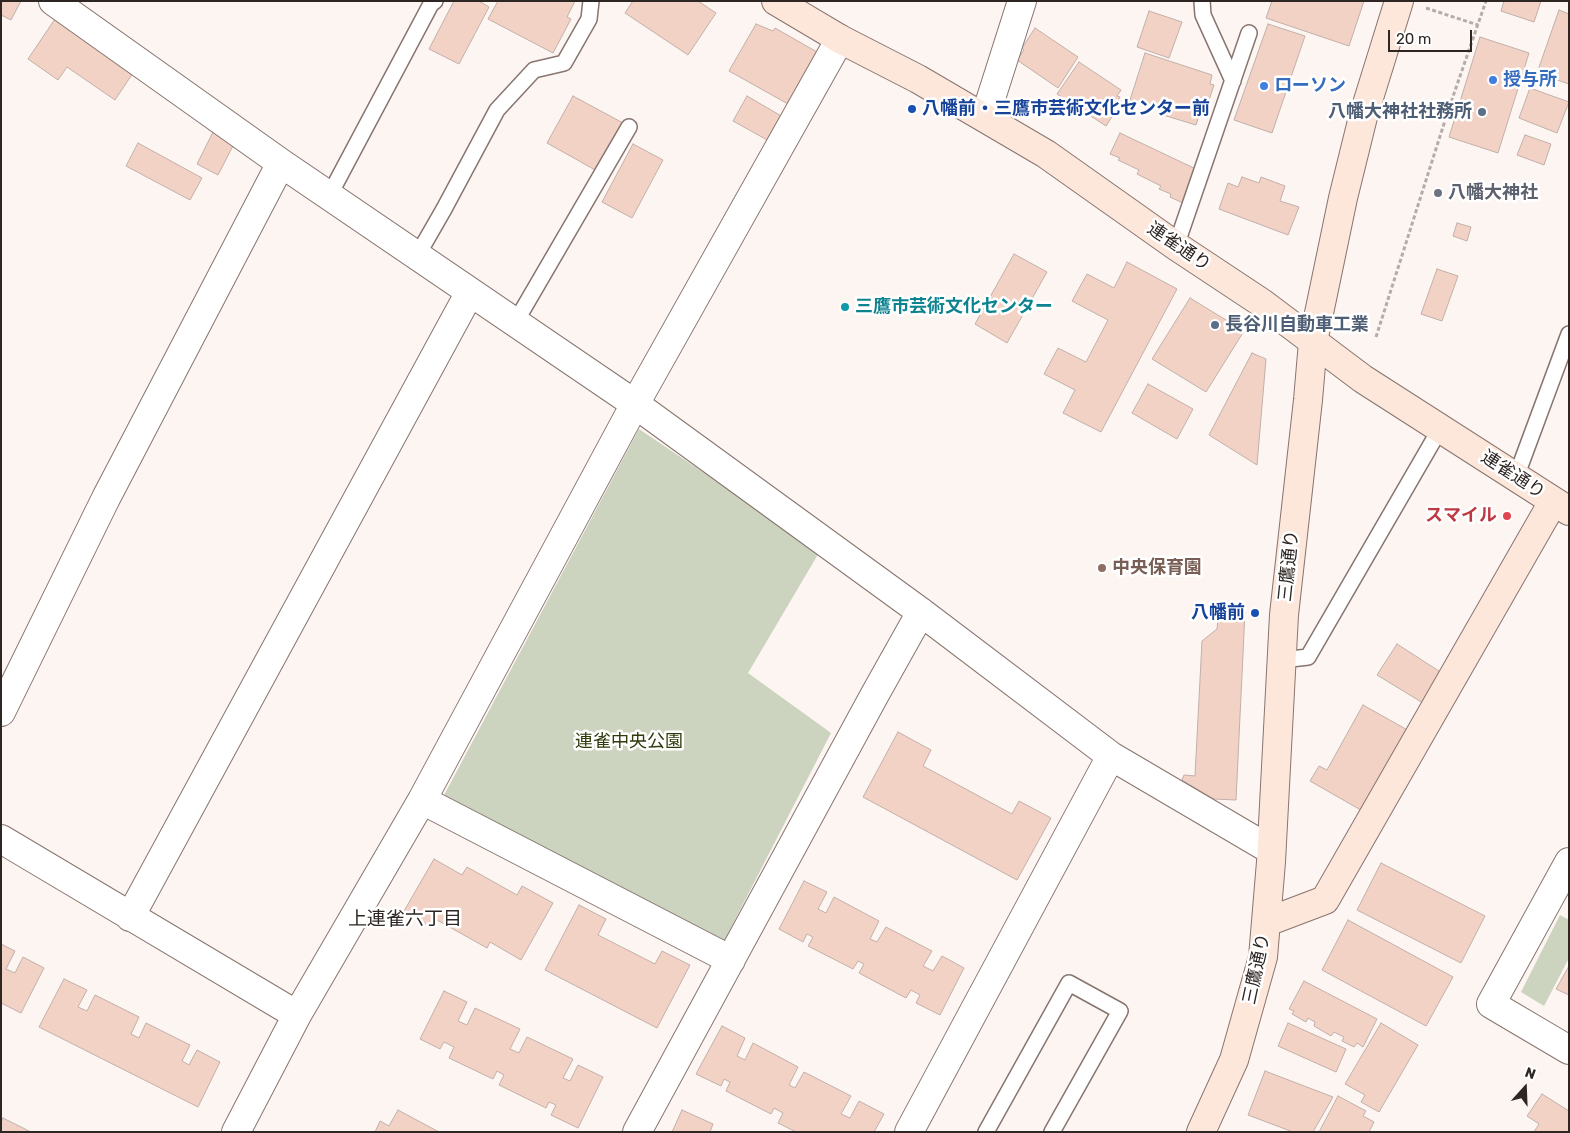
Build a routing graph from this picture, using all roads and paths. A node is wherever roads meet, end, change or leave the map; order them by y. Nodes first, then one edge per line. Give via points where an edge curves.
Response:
1 (53, 1) edge
2 (435, 1) edge
3 (591, 1) edge
4 (1022, 1) edge
5 (1202, 1) edge
6 (1399, 1) edge
7 (1486, 1) edge
8 (778, 2) edge
9 (1426, 8) dead end
10 (1478, 26) junction
11 (1249, 33) dead end
12 (840, 39) junction
13 (1233, 81) junction
14 (985, 117) junction
15 (629, 127) dead end
16 (281, 164) junction
17 (329, 196) junction
18 (1176, 246) junction
19 (417, 256) junction
20 (470, 292) junction
21 (515, 323) junction
22 (1569, 334) edge
23 (1376, 337) dead end
24 (1313, 342) junction
25 (635, 404) junction
26 (1440, 429) junction
27 (1516, 477) junction
28 (1561, 507) edge
29 (921, 612) junction
30 (1282, 660) junction
31 (1, 712) edge
32 (1111, 756) junction
33 (422, 800) junction
34 (1, 839) edge
35 (1271, 850) junction
36 (1569, 862) edge
37 (130, 917) junction
38 (1267, 922) junction
39 (730, 960) junction
40 (297, 1015) junction
41 (1569, 1050) edge
42 (236, 1132) edge
43 (637, 1132) edge
44 (909, 1132) edge
45 (986, 1132) edge
46 (1052, 1132) edge
47 (1201, 1132) edge

1 - 16 street
2 - 17 lane
3 - 19 lane via 589,19 564,63 534,70 497,110
4 - 14 street
5 - 13 lane via 1203,15
6 - 24 main road, 三鷹通り via 1363,117
7 - 10 path
8 - 12 main road, 連雀通り
9 - 10 path
10 - 23 path
11 - 13 lane
12 - 14 main road, 連雀通り
12 - 25 street
13 - 18 lane
14 - 18 main road, 連雀通り via 1046,154
15 - 21 lane
16 - 17 street
16 - 31 street via 111,489
17 - 19 street
18 - 24 main road, 連雀通り via 1262,303
19 - 20 street
20 - 21 street
20 - 37 street
21 - 25 street
22 - 27 lane
24 - 26 main road, 連雀通り
24 - 30 main road, 三鷹通り
25 - 29 street
25 - 33 street
26 - 27 main road, 連雀通り
26 - 30 lane via 1308,657
27 - 28 main road, 連雀通り
28 - 38 main road via 1325,900
29 - 32 street
29 - 39 street
30 - 35 main road, 三鷹通り
32 - 35 street
32 - 44 street
33 - 39 street
33 - 40 street
34 - 37 street
35 - 38 main road, 三鷹通り
36 - 41 street via 1491,1004
37 - 40 street
38 - 47 main road, 三鷹通り via 1263,957 1234,1060
39 - 43 street
40 - 42 street
45 - 46 lane via 1069,983 1120,1011

